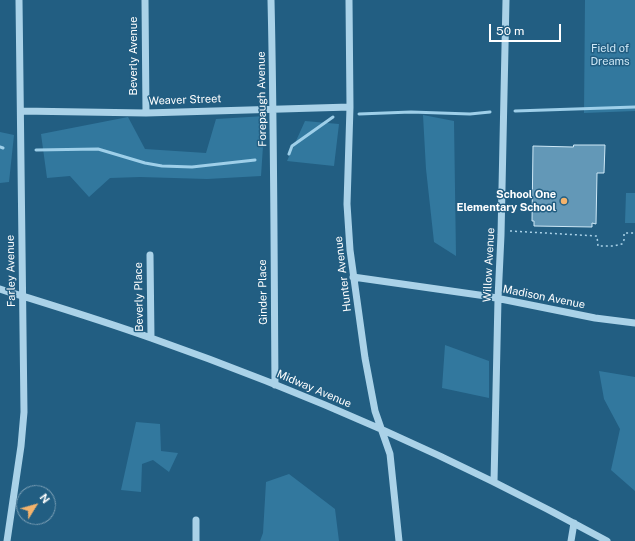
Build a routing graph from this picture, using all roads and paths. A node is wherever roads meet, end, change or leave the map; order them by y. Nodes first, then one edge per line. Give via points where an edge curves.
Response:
1 (19, 0) edge
2 (145, 0) edge
3 (271, 0) edge
4 (349, 0) edge
5 (506, 0) edge
6 (350, 107) junction
7 (274, 109) junction
8 (20, 111) junction
9 (146, 113) junction
10 (273, 198) joint
11 (509, 231) dead end
12 (635, 233) edge
13 (150, 255) dead end
14 (353, 277) junction
15 (0, 289) edge
16 (23, 296) junction
17 (498, 299) junction
18 (635, 323) edge
19 (151, 338) junction
20 (275, 385) junction
21 (381, 429) junction
22 (494, 482) junction
23 (196, 520) dead end
24 (574, 523) junction
25 (7, 541) edge
26 (196, 541) edge
27 (399, 541) edge
28 (570, 541) edge
29 (607, 541) edge

1 - 8 street, Farley Avenue
2 - 9 street, Beverly Avenue
3 - 7 street, Forepaugh Avenue
4 - 6 street, Hunter Avenue
5 - 17 street, Willow Avenue
6 - 7 street, Weaver Street
6 - 14 street, Hunter Avenue via 347,204
7 - 9 street, Weaver Street
7 - 10 street, Forepaugh Avenue
8 - 9 street, Weaver Street
8 - 16 street, Farley Avenue
10 - 20 street, Ginder Place
11 - 12 path via 597,236 598,246 622,244 624,234
13 - 19 street, Beverly Place
14 - 17 street, Madison Avenue
14 - 21 street, Hunter Avenue via 365,358 375,412
15 - 16 street, Midway Avenue
16 - 19 street, Midway Avenue
16 - 25 street, Farley Avenue via 24,412
17 - 18 street, Madison Avenue
17 - 22 street, Willow Avenue
19 - 20 street, Midway Avenue
20 - 21 street, Midway Avenue
21 - 22 street, Midway Avenue
21 - 27 street, Hunter Avenue via 390,454
22 - 24 street, Midway Avenue
23 - 26 street
24 - 28 street
24 - 29 street, Midway Avenue

